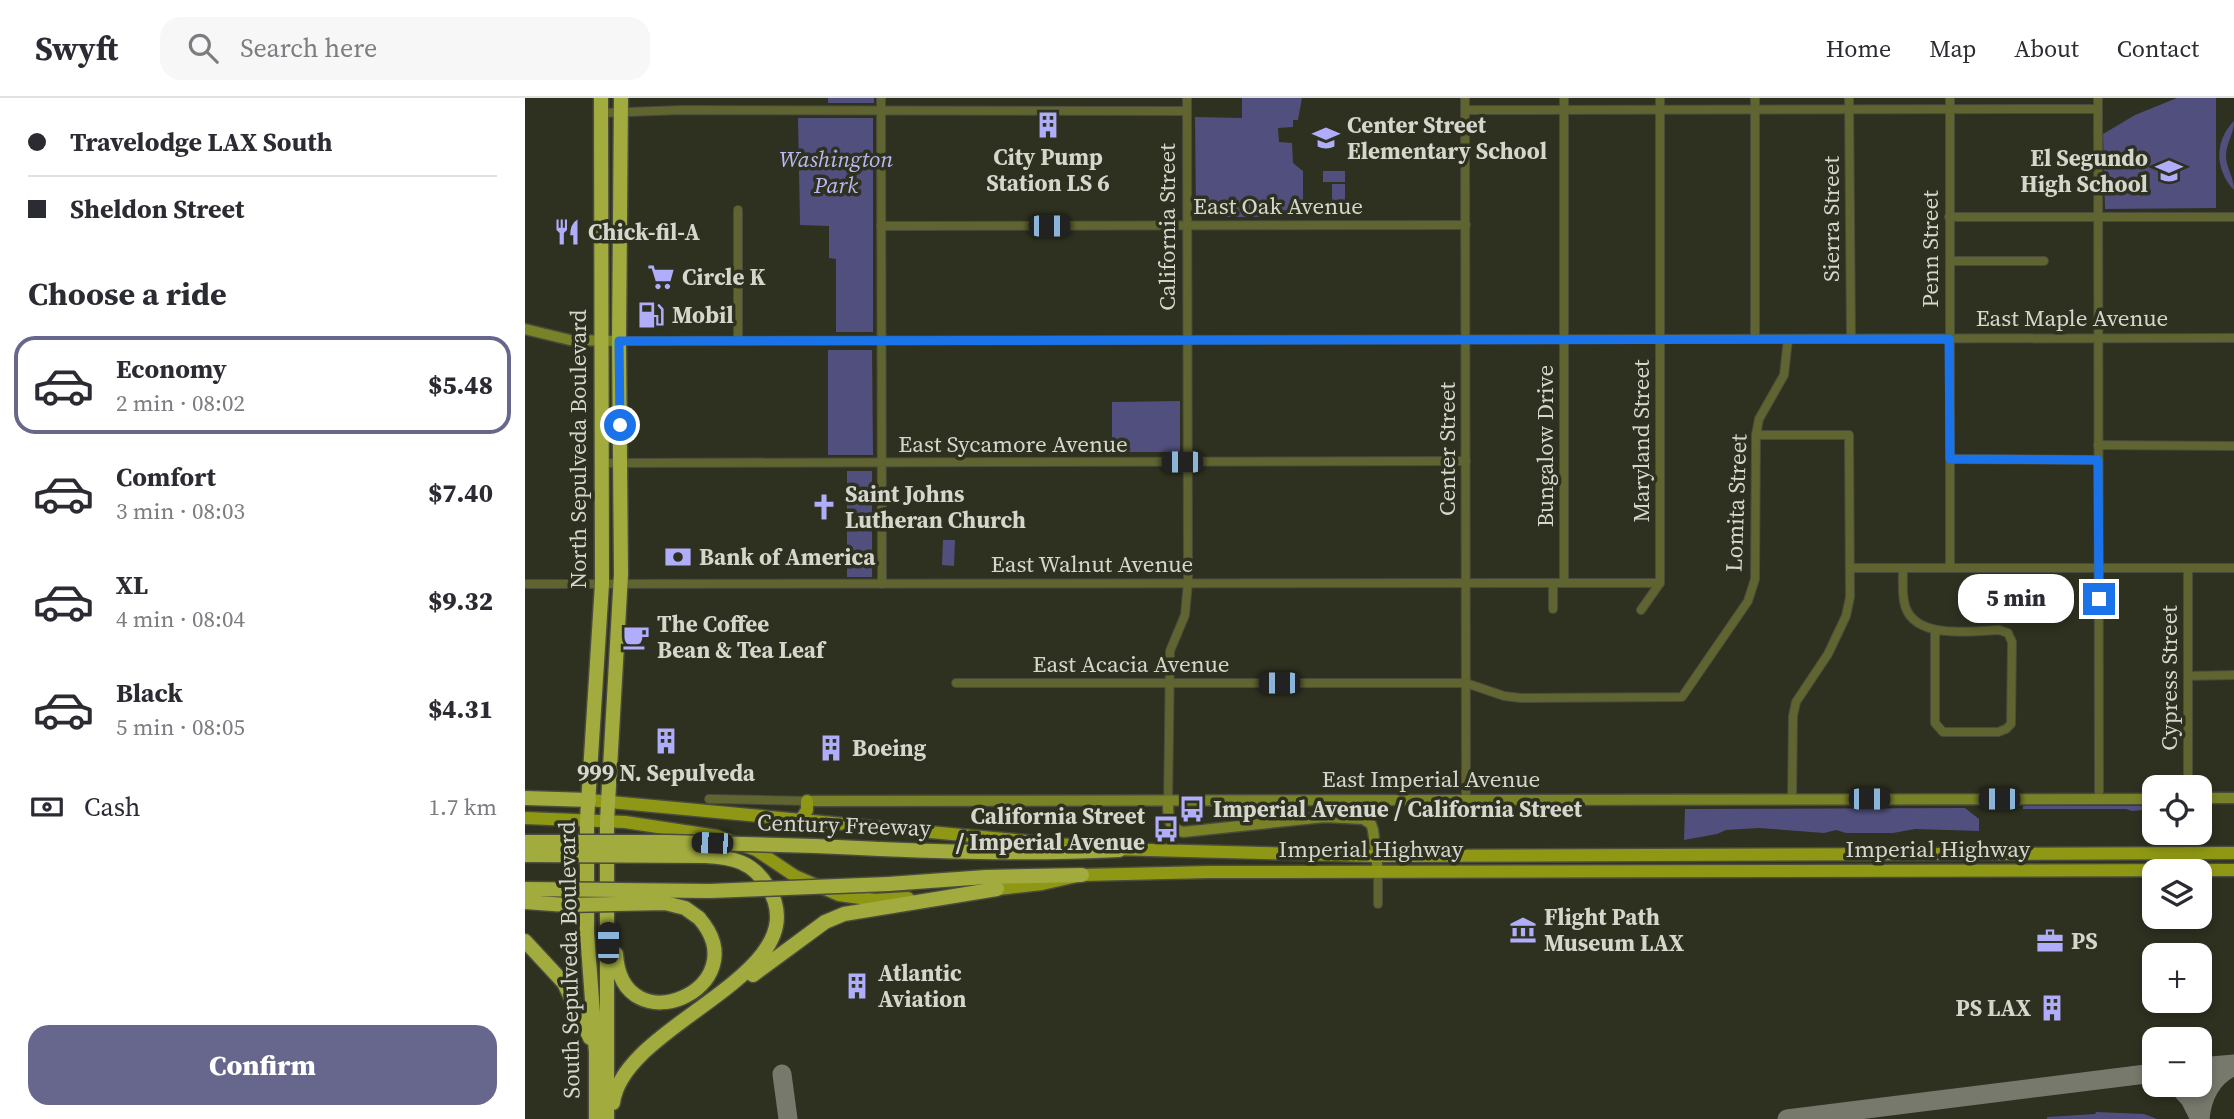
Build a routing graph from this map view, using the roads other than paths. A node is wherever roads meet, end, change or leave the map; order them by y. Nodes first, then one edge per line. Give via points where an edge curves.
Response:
1 (881, 98) edge
2 (1187, 98) edge
3 (1465, 98) edge
4 (1564, 98) edge
5 (1660, 98) edge
6 (1755, 98) edge
7 (1849, 98) edge
8 (1949, 98) edge
9 (2098, 98) edge
10 (602, 105) edge
11 (621, 105) edge
12 (1949, 109) junction
13 (2098, 109) junction
14 (1465, 110) junction
15 (1660, 110) junction
16 (1755, 110) junction
17 (1849, 110) junction
18 (881, 111) junction
19 (1188, 111) junction
20 (1564, 111) junction
21 (739, 210) dead end
22 (1949, 217) junction
23 (2099, 217) junction
24 (2234, 217) edge
25 (1466, 225) junction
26 (881, 226) junction
27 (1188, 226) junction
28 (1950, 261) junction
29 (2044, 261) dead end
30 (525, 329) edge
31 (2100, 338) junction
32 (2234, 338) edge
33 (1755, 339) junction
34 (1788, 339) junction
35 (1851, 339) junction
36 (1949, 339) junction
37 (602, 340) junction
38 (1188, 340) junction
39 (1466, 340) junction
40 (1564, 340) junction
41 (1660, 340) junction
42 (619, 341) junction
43 (738, 341) junction
44 (882, 341) junction
45 (1756, 435) junction
46 (2098, 445) junction
47 (2234, 446) edge
48 (1950, 459) junction
49 (2098, 460) junction
50 (1466, 461) junction
51 (1189, 462) junction
52 (602, 463) junction
53 (621, 463) junction
54 (881, 463) junction
55 (1851, 568) junction
56 (1903, 568) junction
57 (1951, 568) junction
58 (2099, 568) junction
59 (2188, 568) junction
60 (2234, 568) edge
61 (1188, 582) junction
62 (1564, 583) junction
63 (1660, 583) junction
64 (525, 584) edge
65 (602, 584) junction
66 (621, 584) junction
67 (882, 584) junction
68 (1467, 584) junction
69 (1553, 584) junction
70 (1553, 609) dead end
71 (1641, 610) dead end
72 (1935, 631) junction
73 (2234, 675) edge
74 (2188, 676) junction
75 (956, 682) dead end
76 (1168, 683) junction
77 (1466, 683) junction
78 (1682, 697) joint
79 (2188, 775) edge
80 (525, 798) edge
81 (2212, 798) edge
82 (2234, 798) edge
83 (709, 799) dead end
84 (1466, 799) junction
85 (1793, 799) junction
86 (2099, 799) junction
87 (2142, 799) edge
88 (589, 800) junction
89 (807, 801) junction
90 (1168, 801) junction
91 (608, 802) junction
92 (525, 818) edge
93 (587, 820) junction
94 (607, 821) junction
95 (800, 821) junction
96 (525, 842) edge
97 (1119, 850) junction
98 (2234, 853) edge
99 (525, 855) edge
100 (1376, 856) junction
101 (1791, 856) junction
102 (2234, 870) edge
103 (1377, 872) junction
104 (1791, 872) junction
105 (1082, 875) junction
106 (525, 889) edge
107 (997, 889) junction
108 (525, 902) edge
109 (1378, 904) dead end
110 (608, 915) junction
111 (530, 945) edge
112 (696, 1011) junction
113 (596, 1053) junction
114 (596, 1119) edge
115 (609, 1119) edge

1 - 18 street
2 - 19 street, California Street
3 - 14 street, Center Street
4 - 20 street, Bungalow Drive
5 - 15 street, Maryland Street
6 - 16 street
7 - 17 street, Sierra Street
8 - 12 street, Penn Street
9 - 13 street
10 - 11 street
10 - 37 highway, North Sepulveda Boulevard
11 - 18 street via 681,110
11 - 42 highway, North Sepulveda Boulevard
12 - 13 street
12 - 17 street
12 - 22 street, Penn Street
13 - 23 street
14 - 20 street
14 - 25 street, Center Street
15 - 16 street
15 - 20 street
15 - 41 street, Maryland Street
16 - 17 street
16 - 33 street
17 - 35 street, Sierra Street
18 - 19 street
18 - 26 street
19 - 27 street, California Street
20 - 40 street, Bungalow Drive
21 - 43 street
22 - 23 street
22 - 28 street, Penn Street
23 - 24 street
23 - 31 street
25 - 27 street, East Oak Avenue
25 - 39 street, Center Street
26 - 27 street, East Oak Avenue
26 - 44 street
27 - 38 street, California Street
28 - 29 street
28 - 36 street, Penn Street
30 - 37 street, East Maple Avenue via 570,340
31 - 32 street, East Maple Avenue
31 - 36 street, East Maple Avenue
31 - 46 street
33 - 34 street, East Maple Avenue
33 - 41 street, East Maple Avenue
34 - 35 street, East Maple Avenue
34 - 45 street, Lomita Street via 1784,375 1759,419
35 - 36 street, East Maple Avenue
36 - 48 street, Penn Street
37 - 42 street, East Maple Avenue
37 - 52 highway, North Sepulveda Boulevard
38 - 39 street, East Maple Avenue
38 - 44 street, East Maple Avenue
38 - 51 street, California Street
39 - 40 street, East Maple Avenue
39 - 50 street, Center Street
40 - 41 street, East Maple Avenue
40 - 62 street, Bungalow Drive
41 - 63 street, Maryland Street
42 - 43 street, East Maple Avenue
42 - 53 highway, North Sepulveda Boulevard
43 - 44 street, East Maple Avenue
44 - 54 street
45 - 55 street via 1849,435
45 - 78 street, Lomita Street via 1755,579 1748,601
46 - 47 street
46 - 49 street
48 - 49 street
48 - 57 street, Penn Street
49 - 58 street
50 - 51 street, East Sycamore Avenue
50 - 68 street, Center Street
51 - 54 street, East Sycamore Avenue
51 - 61 street, California Street
52 - 53 street, East Sycamore Avenue
52 - 65 highway, North Sepulveda Boulevard
53 - 54 street, East Sycamore Avenue
53 - 66 highway, North Sepulveda Boulevard
54 - 67 street
55 - 56 street
55 - 85 street via 1846,616 1828,654 1796,702
56 - 57 street
56 - 72 street via 1907,612 1919,625
57 - 58 street
58 - 59 street
58 - 86 street
59 - 60 street
59 - 74 street, Cypress Street
61 - 67 street, East Walnut Avenue
61 - 68 street, East Walnut Avenue
61 - 76 street, California Street via 1185,615 1170,651
62 - 63 street, East Walnut Avenue
62 - 69 street, East Walnut Avenue
63 - 71 street
64 - 65 street, East Walnut Avenue
65 - 66 street, East Walnut Avenue
65 - 88 highway, North Sepulveda Boulevard
66 - 67 street, East Walnut Avenue
66 - 91 highway, North Sepulveda Boulevard
68 - 69 street, East Walnut Avenue
68 - 77 street, Center Street
69 - 70 street
72 - 72 street via 2008,633 2012,642 2011,724 2006,729 1938,729
73 - 74 street
74 - 79 street, Cypress Street
75 - 76 street, East Acacia Avenue
76 - 77 street, East Acacia Avenue
76 - 90 street, California Street
77 - 78 street, East Acacia Avenue via 1521,698
77 - 84 street, Center Street
80 - 88 highway, Imperial Highway
81 - 82 street
83 - 89 street, East Imperial Avenue
84 - 85 street, East Imperial Avenue
84 - 90 street, East Imperial Avenue
85 - 86 street, East Imperial Avenue
86 - 87 street, East Imperial Avenue
88 - 91 main road, Imperial Highway
88 - 93 highway, South Sepulveda Boulevard
89 - 90 street, East Imperial Avenue
89 - 95 main road
90 - 100 street, California Street via 1169,822 1182,832 1325,817 1363,819 1371,824
91 - 94 highway, South Sepulveda Boulevard
91 - 95 main road, Imperial Highway
92 - 93 main road, Imperial Highway
93 - 94 main road, Imperial Highway
93 - 113 highway, South Sepulveda Boulevard via 587,933
94 - 107 main road, Imperial Highway via 717,836 756,850 795,876 856,899
94 - 110 highway, South Sepulveda Boulevard
95 - 97 main road, Imperial Highway
96 - 97 highway, Century Freeway, bridge via 932,852
97 - 100 main road, Imperial Highway
98 - 101 main road, Imperial Highway
99 - 112 highway, bridge via 705,856 737,860 759,874 773,898 777,925 768,948
100 - 101 main road, Imperial Highway
100 - 103 street, California Street
101 - 104 main road
102 - 104 main road, Imperial Highway
103 - 104 main road, Imperial Highway
103 - 105 main road, Imperial Highway
103 - 109 street, California Street
105 - 106 highway, bridge via 710,891
105 - 107 main road, Imperial Highway
107 - 112 highway via 844,914 825,922 711,1005
108 - 110 highway, bridge via 665,903 685,908 699,918 712,940 711,969 704,983 692,994 663,1003 629,989 621,978
110 - 115 highway, South Sepulveda Boulevard
111 - 113 highway via 564,984
112 - 115 highway via 630,1064 619,1081
113 - 114 highway, South Sepulveda Boulevard

